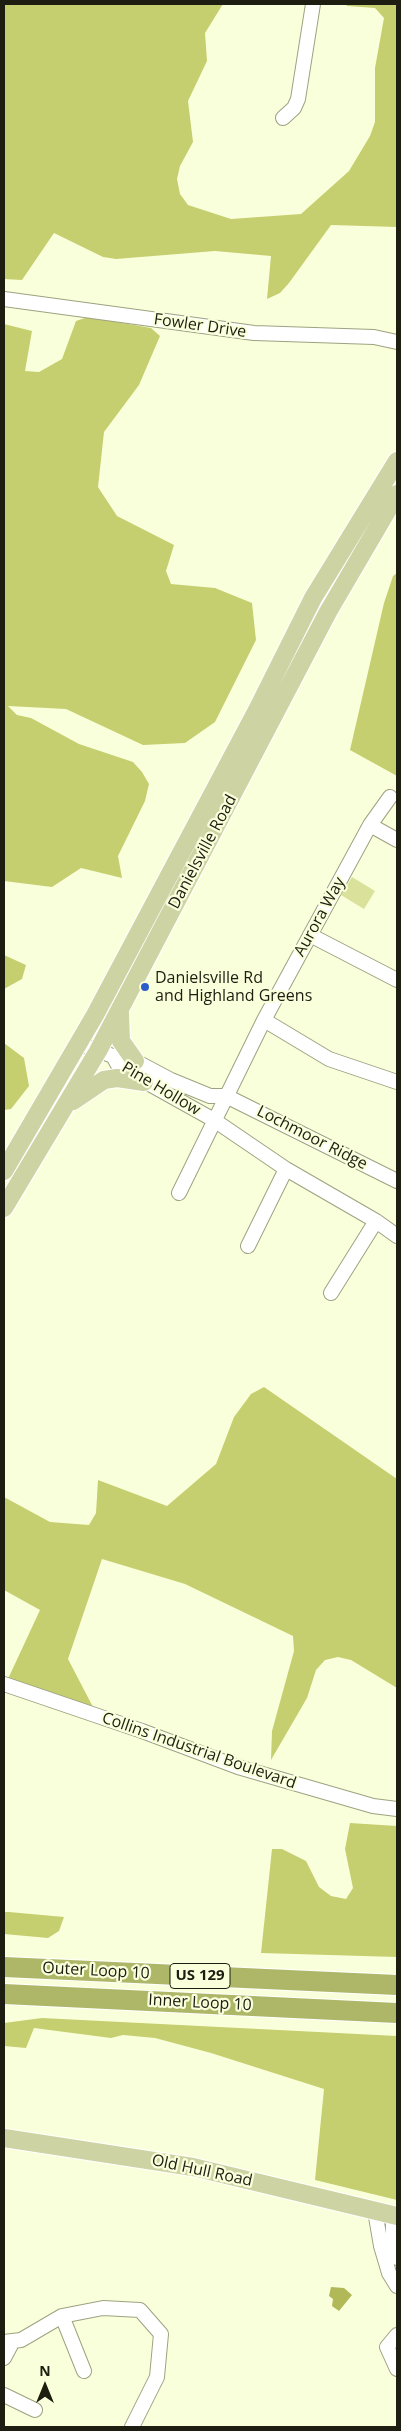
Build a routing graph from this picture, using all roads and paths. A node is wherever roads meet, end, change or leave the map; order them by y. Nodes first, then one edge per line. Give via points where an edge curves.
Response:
1 (313, 4) edge
2 (283, 118) dead end
3 (4, 299) edge
4 (397, 342) edge
5 (397, 461) edge
6 (397, 494) edge
7 (305, 614) junction
8 (323, 623) junction
9 (390, 796) dead end
10 (370, 825) junction
11 (397, 840) edge
12 (310, 935) junction
13 (397, 980) edge
14 (121, 1007) junction
15 (264, 1020) junction
16 (79, 1044) junction
17 (105, 1053) junction
18 (135, 1061) junction
19 (144, 1082) junction
20 (397, 1082) edge
21 (226, 1096) junction
22 (65, 1107) junction
23 (214, 1120) junction
24 (286, 1169) junction
25 (4, 1171) edge
26 (397, 1181) edge
27 (179, 1193) dead end
28 (4, 1208) edge
29 (376, 1221) junction
30 (397, 1236) edge
31 (248, 1246) dead end
32 (331, 1293) dead end
33 (4, 1684) edge
34 (397, 1810) edge
35 (4, 1967) edge
36 (397, 1986) edge
37 (4, 1994) edge
38 (84, 1998) junction
39 (4, 2006) edge
40 (397, 2013) edge
41 (4, 2138) edge
42 (375, 2210) junction
43 (395, 2215) edge
44 (397, 2258) edge
45 (397, 2286) edge
46 (62, 2316) junction
47 (397, 2335) edge
48 (8, 2342) edge
49 (4, 2358) edge
50 (397, 2369) edge
51 (84, 2371) dead end
52 (4, 2395) edge
53 (35, 2410) dead end
54 (132, 2427) edge

1 - 2 street via 298,99
3 - 4 street, Fowler Drive via 254,333 374,337
5 - 7 main road, Danielsville Road via 338,553
6 - 8 main road, Danielsville Road
7 - 8 main road
7 - 16 main road, Danielsville Road
8 - 14 main road, Danielsville Road
9 - 10 street, Aurora Way
10 - 11 street
10 - 12 street, Aurora Way
12 - 13 street
12 - 15 street, Aurora Way
14 - 17 main road, Danielsville Road
14 - 18 main road via 120,1034 124,1047
15 - 20 street via 329,1060
15 - 21 street, Aurora Way
16 - 17 street
16 - 25 main road, Danielsville Road
17 - 18 street, Pine Hollow via 122,1054
17 - 19 street, Pine Hollow via 119,1067
17 - 22 main road, Danielsville Road
18 - 21 street, Pine Hollow via 210,1096
19 - 22 main road via 117,1078 104,1080
19 - 23 street, Pine Hollow
21 - 23 street, Aurora Way
21 - 26 street, Lochmoor Ridge
22 - 28 main road, Danielsville Road
23 - 24 street, Pine Hollow
23 - 27 street, Pine Hollow
24 - 29 street, Pine Hollow
24 - 31 street
29 - 30 street, Pine Hollow
29 - 32 street
33 - 34 street, Collins Industrial Boulevard via 238,1767
35 - 36 highway, Outer Loop 10 / US 129
37 - 38 highway, Inner Loop 10 / US 129
38 - 39 highway
38 - 40 highway, Inner Loop 10 / US 129
41 - 42 main road, Old Hull Road via 192,2168
42 - 43 main road, Old Hull Road
42 - 45 street via 386,2264
43 - 44 street
46 - 48 street via 21,2340
46 - 51 street
46 - 54 street via 103,2308 140,2310 161,2334 158,2376
47 - 50 street via 387,2348
48 - 49 street
52 - 53 street

